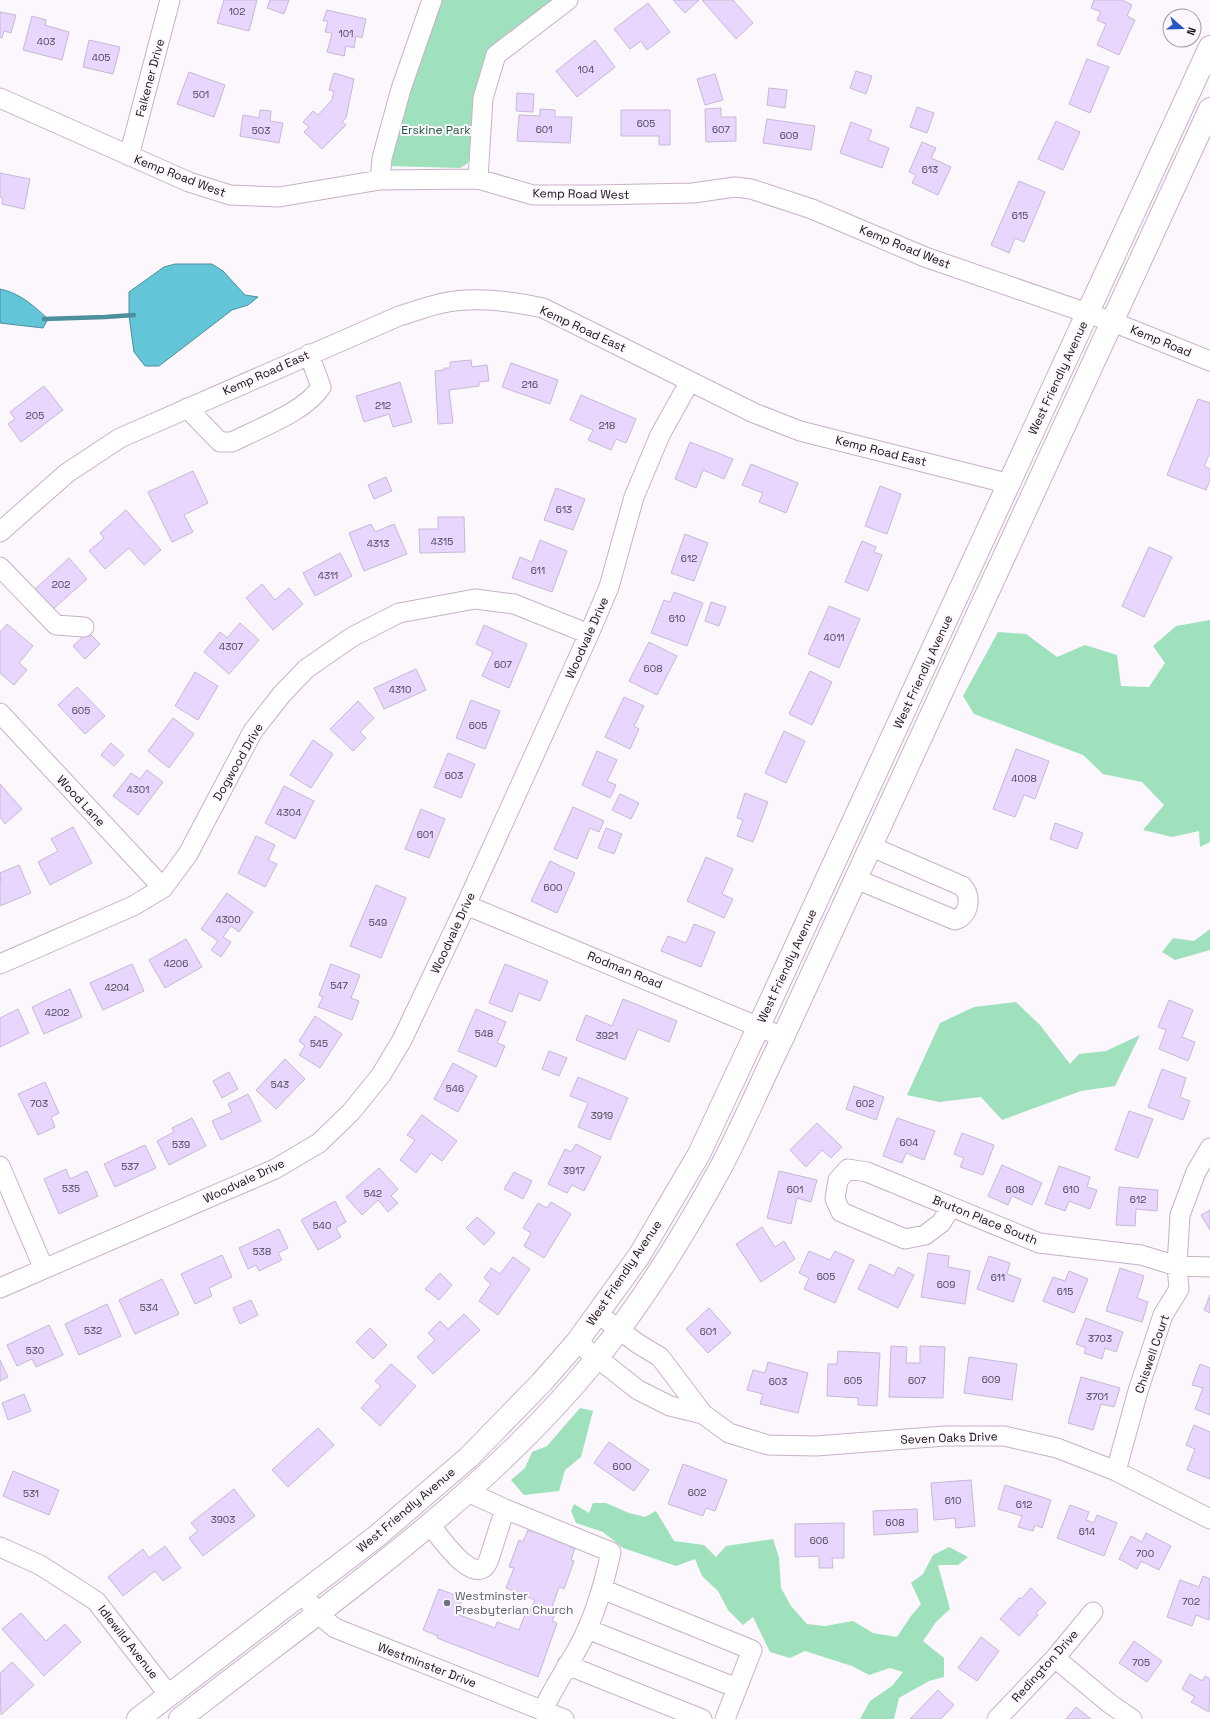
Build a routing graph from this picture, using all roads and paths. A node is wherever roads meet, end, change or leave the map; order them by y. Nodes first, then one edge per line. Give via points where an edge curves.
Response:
1 (170, 0) edge
2 (432, 0) edge
3 (568, 0) edge
4 (1210, 47) edge
5 (0, 98) edge
6 (1210, 109) edge
7 (129, 156) junction
8 (478, 179) junction
9 (380, 180) junction
10 (1088, 314) junction
11 (1113, 322) junction
12 (308, 354) junction
13 (1210, 361) edge
14 (690, 381) junction
15 (187, 408) junction
16 (1010, 484) junction
17 (0, 532) edge
18 (0, 567) edge
19 (84, 627) dead end
20 (589, 634) junction
21 (0, 713) edge
22 (870, 846) junction
23 (856, 878) junction
24 (163, 888) junction
25 (466, 905) junction
26 (0, 964) edge
27 (759, 1026) junction
28 (783, 1037) junction
29 (1210, 1148) edge
30 (0, 1166) edge
31 (951, 1207) junction
32 (1177, 1266) junction
33 (1210, 1267) edge
34 (44, 1269) junction
35 (0, 1288) edge
36 (598, 1314) junction
37 (619, 1329) junction
38 (577, 1342) junction
39 (597, 1358) junction
40 (702, 1414) junction
41 (1116, 1471) junction
42 (468, 1492) junction
43 (505, 1509) junction
44 (1210, 1519) edge
45 (430, 1525) junction
46 (0, 1547) edge
47 (602, 1589) junction
48 (302, 1594) junction
49 (1093, 1612) dead end
50 (318, 1614) junction
51 (587, 1629) junction
52 (1055, 1658) junction
53 (568, 1665) junction
54 (737, 1688) junction
55 (168, 1695) junction
56 (542, 1710) junction
57 (138, 1719) edge
58 (180, 1719) edge
59 (564, 1719) edge
60 (702, 1719) edge
61 (725, 1719) edge
62 (998, 1719) edge
63 (1132, 1719) edge

1 - 7 street, Falkener Drive
2 - 9 street via 399,96 382,158
3 - 8 street via 496,55 483,98
4 - 10 main road, West Friendly Avenue
5 - 7 street, Kemp Road West
6 - 11 main road, West Friendly Avenue
7 - 9 street, Kemp Road West via 189,182 230,195 278,197
8 - 9 street, Kemp Road West
8 - 10 street, Kemp Road West via 533,195 693,193 735,186 751,189 812,209 925,257
10 - 11 street, Kemp Road West
10 - 16 main road, West Friendly Avenue
11 - 13 street, Kemp Road
11 - 22 main road, West Friendly Avenue
12 - 14 street, Kemp Road East via 399,316 443,303 480,299 543,308
12 - 15 street, Kemp Road East
12 - 15 street via 321,387 317,394 300,408 232,442 220,442
14 - 16 street, Kemp Road East via 754,413 800,431
14 - 20 street, Woodvale Drive via 660,435 634,496 609,587
15 - 17 street, Kemp Road East via 120,438 67,473
16 - 27 main road, West Friendly Avenue
18 - 19 street via 56,625
20 - 24 street, Dogwood Drive via 514,604 475,599 399,613 352,637 306,669 258,725 188,854
20 - 25 street, Woodvale Drive
21 - 24 street, Wood Lane
22 - 23 main road, West Friendly Avenue
22 - 23 street via 962,886 968,896 966,910 955,920
23 - 28 main road, West Friendly Avenue
24 - 26 street, Dogwood Drive via 133,906
25 - 27 street, Rodman Road
25 - 34 street, Woodvale Drive via 402,1040 381,1075 351,1112 319,1143 275,1169
27 - 28 street, Rodman Road
27 - 36 main road, West Friendly Avenue via 699,1154 639,1256
28 - 37 main road, West Friendly Avenue via 721,1166 656,1277
29 - 32 street, Chiswell Court via 1196,1172 1180,1215
30 - 34 street
31 - 31 street, Bruton Place South via 867,1172 848,1169 838,1180 835,1199 841,1212 905,1239 925,1235 942,1224
31 - 32 street, Bruton Place South via 1039,1243 1141,1255
32 - 33 street, Bruton Place South
32 - 41 street, Chiswell Court via 1179,1289 1163,1315 1138,1391
34 - 35 street, Woodvale Drive
36 - 37 street, Seven Oaks Drive
36 - 38 main road, West Friendly Avenue
37 - 39 main road, West Friendly Avenue
37 - 40 street, Seven Oaks Drive via 660,1357
38 - 39 street, Seven Oaks Drive
38 - 48 main road, West Friendly Avenue via 469,1457 377,1536
39 - 40 street, Seven Oaks Drive via 638,1390 670,1406
39 - 42 main road, West Friendly Avenue via 560,1400
40 - 41 street, Seven Oaks Drive via 729,1433 768,1445 816,1446 945,1436 1004,1436 1057,1448
41 - 44 street, Seven Oaks Drive
42 - 43 street
42 - 45 main road, West Friendly Avenue
43 - 45 street via 488,1564 478,1570 462,1563
43 - 47 street via 611,1552
45 - 50 main road, West Friendly Avenue
46 - 55 street, Idlewild Avenue via 40,1565 96,1601
47 - 51 street
47 - 54 street via 752,1650
48 - 50 street, Westminster Drive
48 - 55 main road, West Friendly Avenue
49 - 52 street, Redington Drive
50 - 56 street, Westminster Drive via 335,1628 352,1636
50 - 58 main road, West Friendly Avenue
51 - 53 street
51 - 54 street
52 - 62 street, Redington Drive
52 - 63 street
53 - 56 street
53 - 60 street
54 - 61 street
55 - 57 main road, West Friendly Avenue
56 - 59 street, Westminster Drive

